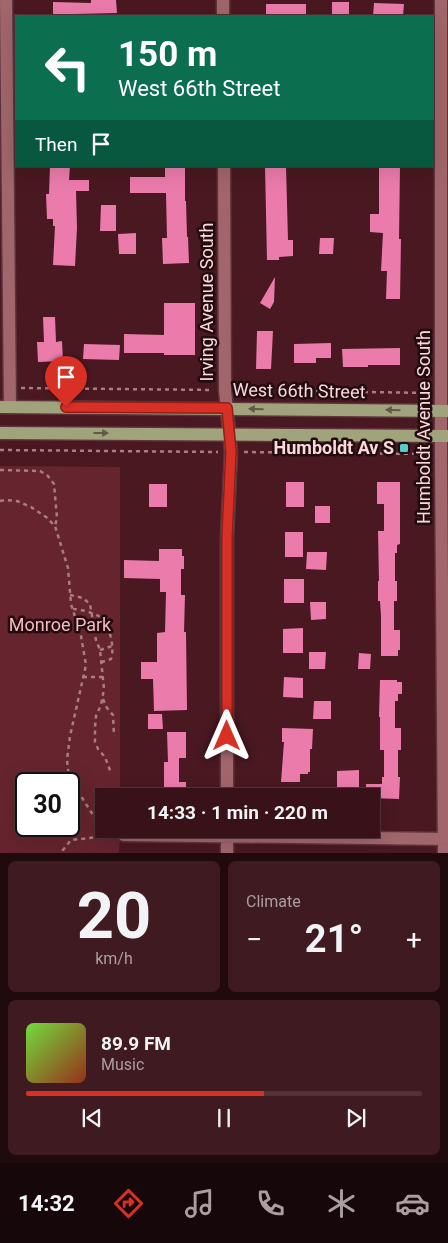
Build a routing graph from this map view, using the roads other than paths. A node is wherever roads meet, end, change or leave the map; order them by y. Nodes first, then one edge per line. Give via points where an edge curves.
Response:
1 (6, 0) edge
2 (223, 0) edge
3 (441, 0) edge
4 (223, 15) edge
5 (224, 167) edge
6 (5, 407) edge
7 (227, 408) junction
8 (445, 411) edge
9 (0, 432) edge
10 (230, 434) junction
11 (445, 436) edge
12 (227, 788) edge
13 (380, 837) edge
14 (227, 838) edge
15 (446, 839) edge
16 (227, 853) edge
17 (444, 853) edge

1 - 6 street
2 - 4 street
3 - 8 street, Humboldt Avenue South
5 - 7 street, Irving Avenue South
6 - 7 main road, West 66th Street
8 -> 7 main road, West 66th Street
7 - 10 street, Irving Avenue South
8 - 11 street, Humboldt Avenue South
9 -> 10 main road
10 - 11 main road
10 - 12 street, Irving Avenue South
11 - 15 street, Humboldt Avenue South
13 - 15 street
14 - 16 street
15 - 17 street, Humboldt Avenue South

